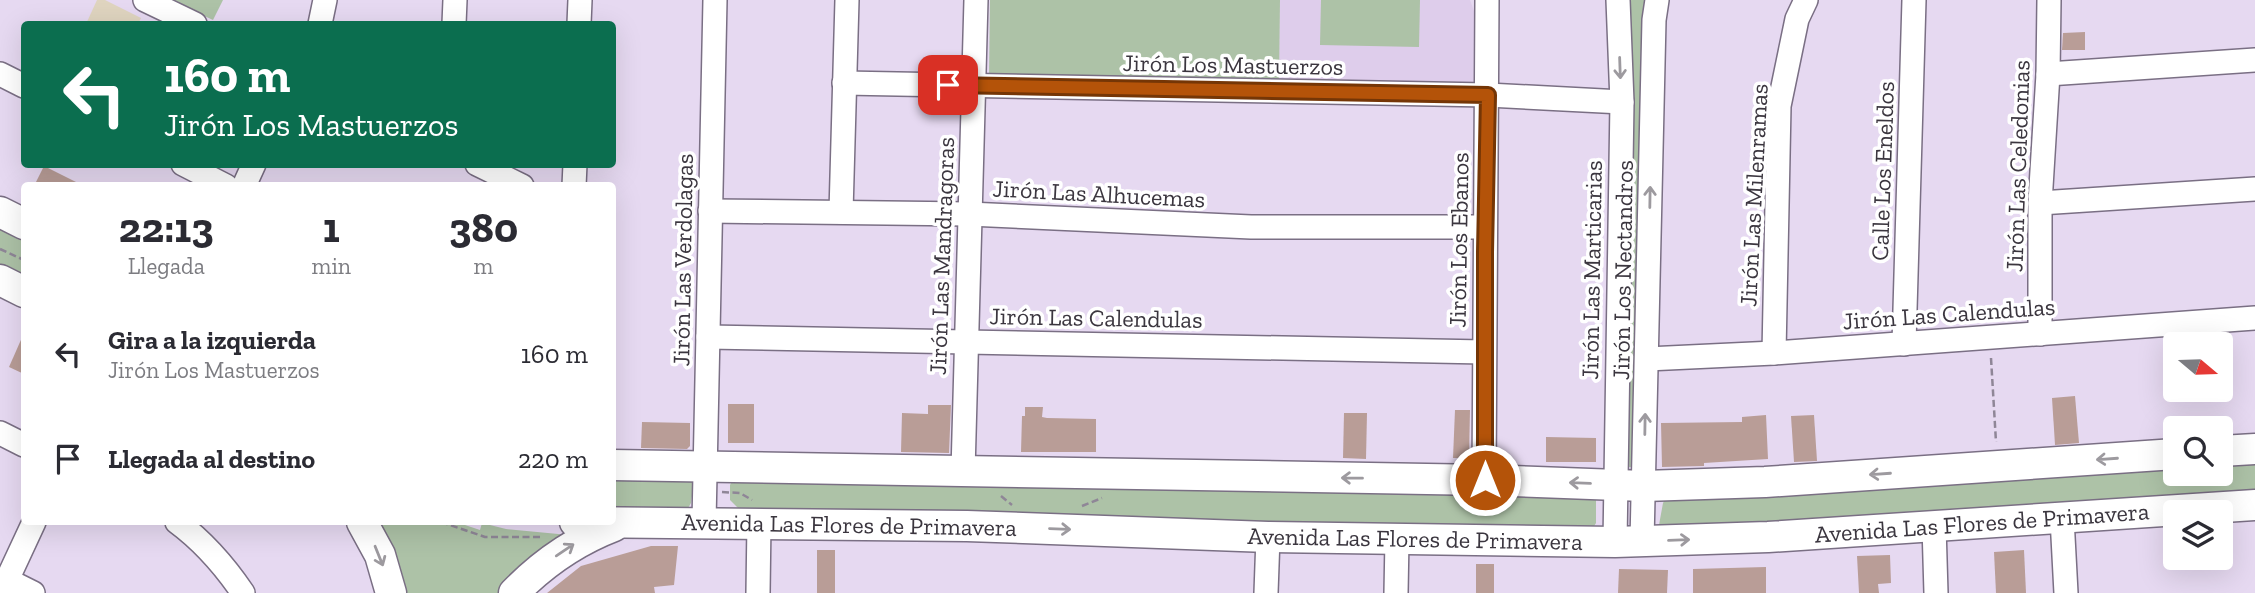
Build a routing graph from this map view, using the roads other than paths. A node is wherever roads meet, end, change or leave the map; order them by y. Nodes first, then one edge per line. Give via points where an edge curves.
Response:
1 (145, 0) edge
2 (325, 0) edge
3 (455, 0) edge
4 (580, 0) edge
5 (715, 0) edge
6 (847, 0) edge
7 (976, 0) edge
8 (1487, 0) edge
9 (1618, 0) edge
10 (1657, 0) edge
11 (1807, 0) edge
12 (1914, 0) edge
13 (2049, 0) edge
14 (189, 21) edge
15 (322, 21) edge
16 (454, 21) edge
17 (579, 21) edge
18 (2255, 60) edge
19 (0, 74) edge
20 (2048, 74) junction
21 (844, 83) junction
22 (21, 84) edge
23 (974, 85) junction
24 (1488, 95) junction
25 (1622, 102) junction
26 (191, 168) edge
27 (485, 168) edge
28 (218, 182) edge
29 (514, 182) edge
30 (2255, 190) edge
31 (2040, 204) junction
32 (710, 211) junction
33 (0, 212) edge
34 (841, 212) junction
35 (969, 214) junction
36 (21, 222) edge
37 (1485, 228) junction
38 (2255, 318) edge
39 (2040, 334) junction
40 (708, 337) junction
41 (966, 342) junction
42 (1904, 344) junction
43 (1484, 352) junction
44 (1774, 353) junction
45 (1647, 359) junction
46 (0, 433) edge
47 (21, 444) edge
48 (2255, 449) edge
49 (2233, 450) edge
50 (2163, 455) edge
51 (616, 465) edge
52 (705, 466) junction
53 (963, 471) junction
54 (1485, 480) junction
55 (1614, 485) junction
56 (1644, 486) junction
57 (2255, 505) edge
58 (2062, 518) junction
59 (625, 522) junction
60 (704, 522) junction
61 (759, 522) junction
62 (616, 523) edge
63 (33, 525) edge
64 (181, 525) edge
65 (364, 525) edge
66 (599, 525) edge
67 (1934, 526) junction
68 (564, 529) edge
69 (1268, 537) junction
70 (1396, 539) junction
71 (1628, 542) junction
72 (4, 587) edge
73 (33, 593) edge
74 (243, 593) edge
75 (391, 593) edge
76 (514, 593) edge
77 (758, 593) edge
78 (1266, 593) edge
79 (1396, 593) edge
80 (1936, 593) edge
81 (2066, 593) edge

1 - 14 street
2 - 15 street
3 - 16 street
4 - 17 street
5 - 32 street, Jirón Las Verdolagas
6 - 21 street
7 - 23 street, Jirón Las Mandragoras
8 - 24 street, Jirón Los Ebanos
9 -> 25 street, Jirón Las Marticarias
45 -> 10 street, Jirón Los Nectandros
11 - 44 street, Jirón Las Milenramas via 1797,19 1779,106
12 - 42 street, Calle Los Eneldos
13 - 20 street, Jirón Las Celedonias
18 - 20 street
19 - 22 street
20 - 31 street, Jirón Las Celedonias
21 - 23 street, Jirón Los Mastuerzos
21 - 34 street
23 - 24 street, Jirón Los Mastuerzos
23 - 35 street, Jirón Las Mandragoras
24 - 25 street, Jirón Los Mastuerzos
24 - 37 street, Jirón Los Ebanos
25 - 55 street, Jirón Las Marticarias
26 - 28 street
27 - 29 street
30 - 31 street
31 - 39 street, Jirón Las Celedonias
32 - 34 street, Jirón Las Alhucemas
32 - 40 street, Jirón Las Verdolagas
33 - 36 main road
34 - 35 street, Jirón Las Alhucemas
35 - 37 street, Jirón Las Alhucemas via 1251,227
35 - 41 street, Jirón Las Mandragoras
37 - 43 street, Jirón Los Ebanos
38 - 39 street, Jirón Las Calendulas
39 - 42 street, Jirón Las Calendulas
40 - 41 street, Jirón Las Calendulas
40 - 52 street, Jirón Las Verdolagas
41 - 43 street, Jirón Las Calendulas
41 - 53 street, Jirón Las Mandragoras
42 - 44 street, Jirón Las Calendulas
43 - 54 street, Jirón Los Ebanos
44 - 45 street, Jirón Las Calendulas
56 -> 45 street, Jirón Los Nectandros
46 - 47 street
48 - 49 main road
50 -> 56 main road
51 - 52 main road
52 - 53 main road
52 - 60 street, Jirón Las Verdolagas
54 -> 53 main road
55 -> 54 main road
55 - 56 main road
55 - 71 street, Jirón Las Marticarias
56 - 71 street, Jirón Los Nectandros
57 - 58 main road, Avenida Las Flores de Primavera
58 - 67 main road, Avenida Las Flores de Primavera
58 - 81 street
59 - 60 main road, Avenida Las Flores de Primavera
59 - 62 main road, Avenida Las Flores de Primavera
76 -> 59 main road via 566,548
60 - 61 main road, Avenida Las Flores de Primavera
61 -> 69 main road, Avenida Las Flores de Primavera
61 - 77 street
63 - 72 street
64 - 74 street via 200,539
65 -> 75 main road via 380,555
66 - 68 main road, Avenida Las Flores de Primavera
71 -> 67 main road, Avenida Las Flores de Primavera
67 - 80 street
69 - 70 main road, Avenida Las Flores de Primavera
69 - 78 street
70 - 71 main road, Avenida Las Flores de Primavera
70 - 79 street
72 - 73 street

